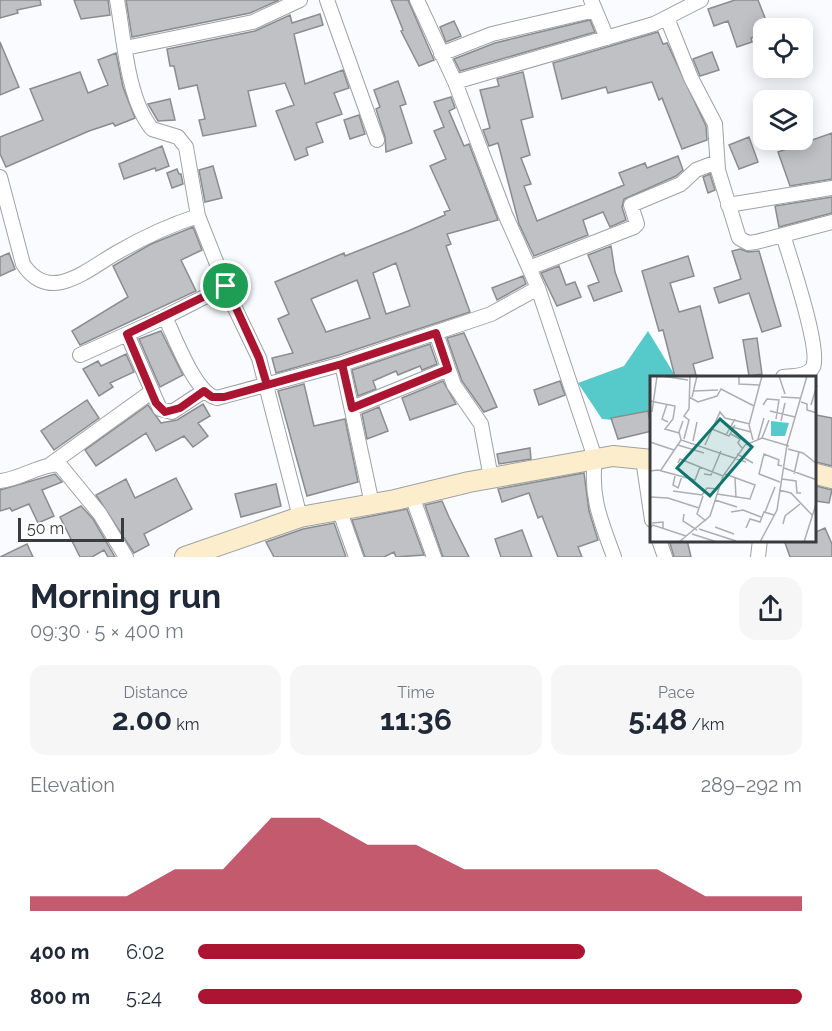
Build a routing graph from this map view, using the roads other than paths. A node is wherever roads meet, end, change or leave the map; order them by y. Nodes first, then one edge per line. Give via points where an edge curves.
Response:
1 (117, 0) edge
2 (300, 0) edge
3 (327, 0) edge
4 (417, 0) edge
5 (701, 0) edge
6 (593, 5) edge
7 (667, 18) junction
8 (608, 38) junction
9 (125, 48) junction
10 (441, 54) junction
11 (455, 82) junction
12 (377, 140) dead end
13 (717, 162) junction
14 (0, 177) edge
15 (832, 188) edge
16 (728, 205) junction
17 (198, 216) junction
18 (832, 222) edge
19 (783, 235) junction
20 (529, 268) junction
21 (226, 286) junction
22 (538, 288) junction
23 (165, 317) junction
24 (436, 333) junction
25 (127, 334) junction
26 (80, 355) dead end
27 (342, 364) junction
28 (448, 369) junction
29 (790, 376) edge
30 (267, 385) junction
31 (204, 391) junction
32 (151, 392) junction
33 (352, 408) junction
34 (595, 458) junction
35 (648, 460) edge
36 (51, 464) junction
37 (817, 474) edge
38 (491, 478) junction
39 (832, 478) edge
40 (0, 481) edge
41 (650, 490) edge
42 (412, 496) junction
43 (372, 504) junction
44 (339, 509) junction
45 (300, 517) junction
46 (660, 542) edge
47 (760, 542) edge
48 (126, 557) edge
49 (185, 557) edge
50 (356, 557) edge
51 (434, 557) edge
52 (614, 557) edge
53 (665, 557) edge
54 (758, 557) edge

1 - 9 street
2 - 9 street via 252,22
3 - 12 street
4 - 10 street
5 - 7 street
6 - 8 street
6 - 10 street via 492,34
7 - 8 street
7 - 13 street via 715,124
8 - 11 street
9 - 17 street via 148,124 158,132 178,136 186,147
10 - 11 street
11 - 20 street
13 - 16 street
13 - 20 street via 696,170 681,184 631,205 637,224 634,227
14 - 17 street via 17,250 30,274 45,283 76,276 147,235
15 - 16 street
16 - 19 street via 736,234 742,241
17 - 21 street
18 - 19 street
19 - 29 street via 807,319 814,360 805,374
20 - 22 street
21 - 23 street
21 - 30 street
22 - 24 street via 491,314
22 - 34 street
23 - 25 street
23 - 31 street
24 - 27 street
24 - 28 street
25 - 26 street
25 - 32 street
27 - 30 street
27 - 33 street
28 - 33 street
28 - 38 street via 459,393 482,424
30 - 31 street via 217,398
30 - 45 street
31 - 32 street via 172,412 160,409
32 - 36 street
33 - 43 street
34 - 35 main road via 627,456
34 - 38 main road
34 - 52 street via 594,499
35 - 41 street
36 - 40 street
36 - 48 street via 59,464 72,477
37 - 39 main road
38 - 42 main road
42 - 43 main road
42 - 51 street
43 - 44 main road
44 - 45 main road
44 - 50 street
45 - 49 main road
46 - 53 street
47 - 54 street

